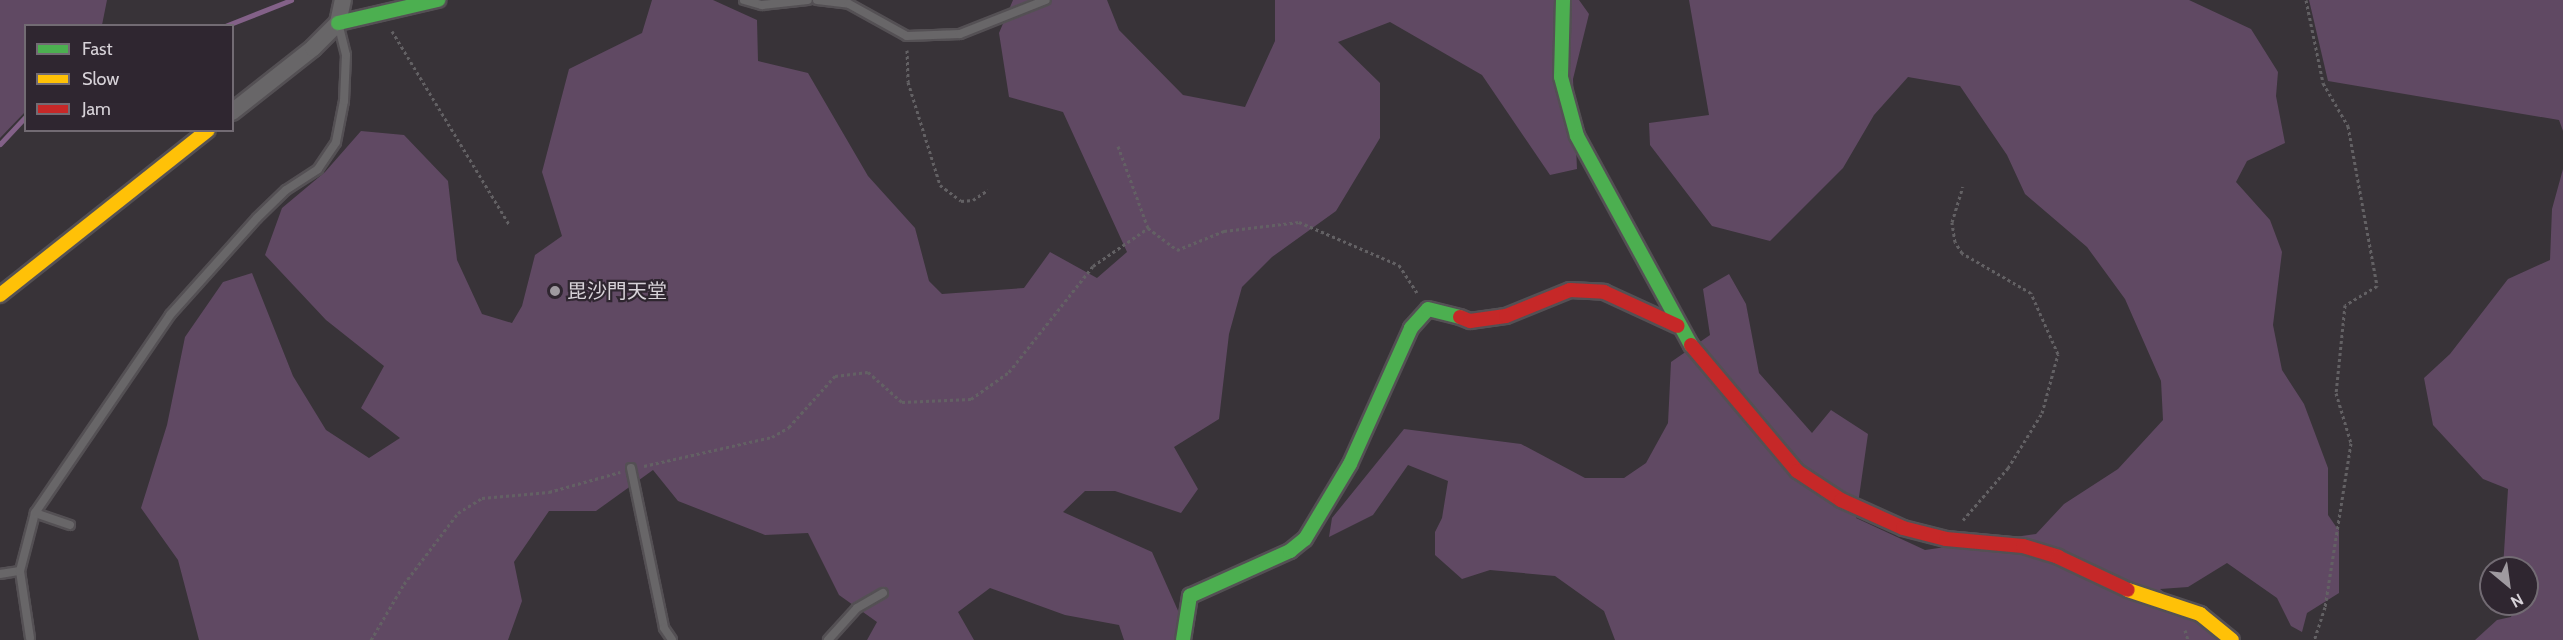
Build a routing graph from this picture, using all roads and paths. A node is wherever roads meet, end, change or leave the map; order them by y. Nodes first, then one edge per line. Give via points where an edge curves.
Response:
1 (343, 0) edge
2 (438, 0) edge
3 (744, 0) edge
4 (808, 0) edge
5 (817, 0) edge
6 (1046, 0) edge
7 (1563, 0) edge
8 (2306, 0) edge
9 (382, 13) junction
10 (338, 23) junction
11 (907, 36) junction
12 (234, 110) edge
13 (205, 132) edge
14 (1118, 146) dead end
15 (1963, 187) dead end
16 (988, 190) dead end
17 (509, 224) dead end
18 (1148, 228) junction
19 (0, 295) edge
20 (1428, 309) junction
21 (1678, 326) junction
22 (632, 468) junction
23 (35, 513) junction
24 (70, 525) dead end
25 (1946, 539) junction
26 (20, 571) junction
27 (0, 574) edge
28 (883, 593) dead end
29 (30, 639) edge
30 (371, 640) edge
31 (672, 640) edge
32 (828, 640) edge
33 (1183, 640) edge
34 (2232, 640) edge
35 (2314, 640) edge

1 - 10 street
2 - 9 street
3 - 4 lane via 762,5
5 - 11 lane via 849,3
6 - 11 lane via 960,34
7 - 21 street via 1561,77 1577,136 1666,291
8 - 35 path via 2323,83 2348,126 2377,286 2345,305 2336,393 2350,443 2325,607
9 - 10 street
9 - 17 path
10 - 12 street
10 - 23 lane via 346,55 344,101 336,142 318,170 279,197 170,315
11 - 16 path via 908,82 939,185 961,201 974,200
13 - 19 street
14 - 18 path
15 - 25 path via 1952,222 1955,242 1962,253 2031,293 2058,354 2042,413 2008,468
18 - 20 path via 1178,250 1224,231 1299,222 1399,265
18 - 22 path via 1093,266 1009,372 971,399 902,402 868,372 835,376 789,427 772,437
20 - 21 street via 1438,308 1470,321 1486,319 1570,290 1628,300
20 - 33 street via 1411,328 1350,464 1305,539 1290,551 1190,596
21 - 25 street via 1718,381 1797,471 1868,515
22 - 30 path via 549,492 482,498 458,513 404,584
22 - 31 lane via 664,628
23 - 24 lane
23 - 26 lane
25 - 34 street via 2023,546 2058,557 2106,583 2199,614
26 - 27 lane
26 - 29 lane
28 - 32 lane via 857,608

